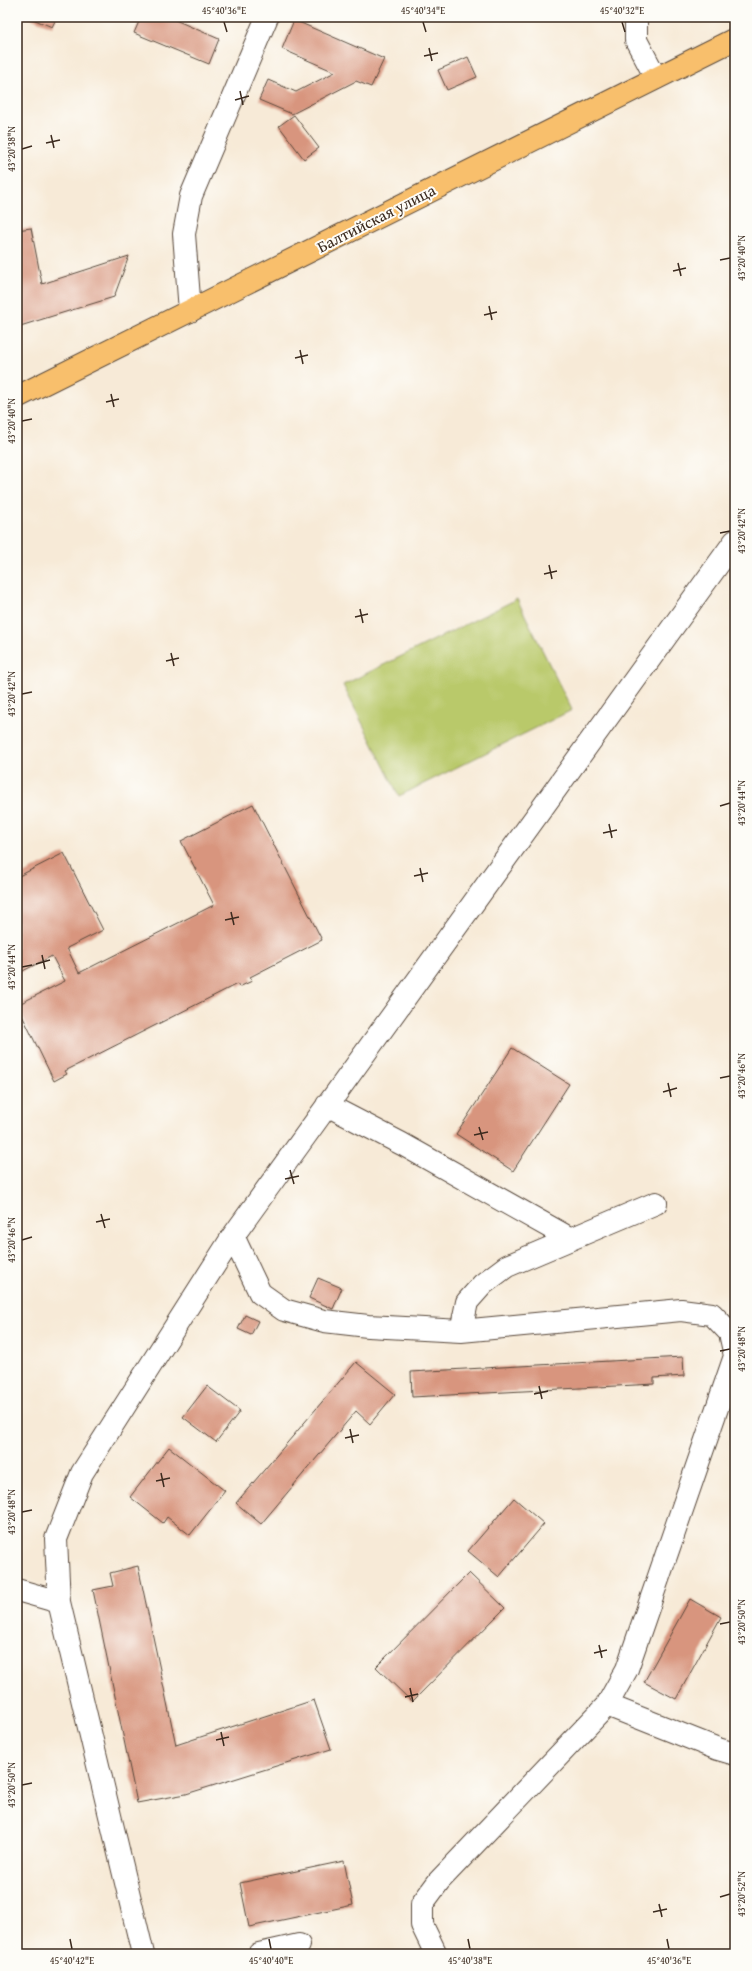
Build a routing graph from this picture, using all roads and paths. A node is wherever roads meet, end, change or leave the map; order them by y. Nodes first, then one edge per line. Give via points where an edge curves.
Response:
1 (267, 17) edge
2 (636, 17) edge
3 (735, 39) edge
4 (656, 78) junction
5 (190, 311) junction
6 (17, 398) edge
7 (735, 541) edge
8 (327, 1105) junction
9 (656, 1203) dead end
10 (233, 1236) junction
11 (572, 1239) junction
12 (461, 1331) junction
13 (17, 1590) edge
14 (59, 1602) junction
15 (607, 1705) junction
16 (735, 1754) edge
17 (299, 1945) dead end
18 (143, 1954) edge
19 (259, 1954) edge
20 (436, 1954) edge

1 - 5 street via 191,196 184,234
2 - 4 street via 636,40
3 - 4 main road, Балтийская улица
4 - 5 main road, Балтийская улица
5 - 6 main road, Балтийская улица
7 - 8 street
8 - 10 street
8 - 11 street
9 - 11 street
10 - 12 street via 260,1294 284,1310 332,1322
10 - 14 street via 82,1473 56,1540
11 - 12 street via 507,1266 483,1284 467,1302
12 - 15 street via 681,1310 712,1314 730,1333 735,1356 627,1669
13 - 14 street
14 - 18 street
15 - 16 street
15 - 20 street via 439,1881 422,1904 422,1925
17 - 19 street

